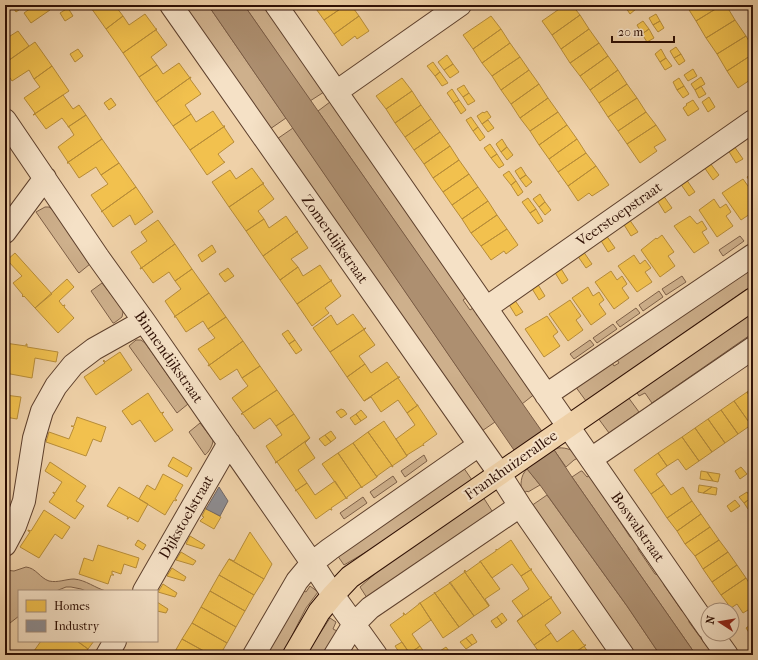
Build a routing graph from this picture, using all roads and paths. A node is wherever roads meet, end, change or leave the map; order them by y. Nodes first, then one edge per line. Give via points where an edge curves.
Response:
1 (171, 5) edge
2 (276, 5) edge
3 (460, 5) edge
4 (336, 92) junction
5 (5, 120) edge
6 (753, 121) edge
7 (45, 178) junction
8 (5, 232) edge
9 (753, 255) edge
10 (753, 299) edge
11 (486, 308) junction
12 (144, 321) junction
13 (753, 348) edge
14 (546, 394) junction
15 (560, 431) junction
16 (229, 443) junction
17 (479, 445) junction
18 (591, 459) junction
19 (506, 469) junction
20 (520, 506) junction
21 (5, 545) edge
22 (312, 563) junction
23 (145, 590) edge
24 (333, 595) junction
25 (700, 616) edge
26 (354, 624) junction
27 (717, 642) edge
28 (254, 655) edge
29 (294, 655) edge
30 (335, 655) edge
31 (376, 655) edge
32 (623, 655) edge
33 (726, 655) edge

1 - 17 street, Zomerdijkstraat
2 - 4 street
3 - 4 street
4 - 11 street
5 - 7 street, Binnendijkstraat
6 - 11 street, Veerstoepstraat
7 - 8 street
7 - 12 street, Binnendijkstraat
9 - 14 street
10 - 15 main road, Frankhuizerallee
11 - 14 street
12 - 16 street, Binnendijkstraat
12 - 21 street via 94,349 73,365 56,386 42,411 34,438 24,501
13 - 18 street
14 - 15 street
15 - 18 street, Boswalstraat
15 - 19 main road, Frankhuizerallee
16 - 22 street, Binnendijkstraat
16 - 23 street, Dijkstoelstraat
17 - 19 street, Zomerdijkstraat
17 - 22 street
18 - 25 street, Boswalstraat
19 - 20 street
19 - 24 main road, Frankhuizerallee via 350,577
20 - 26 street via 370,608
20 - 32 street
22 - 24 street, Binnendijkstraat
22 - 28 street via 297,581
24 - 26 street, Binnendijkstraat
24 - 29 main road, Frankhuizerallee via 319,612
26 - 30 street
26 - 31 street, Binnendijkstraat
27 - 33 street

